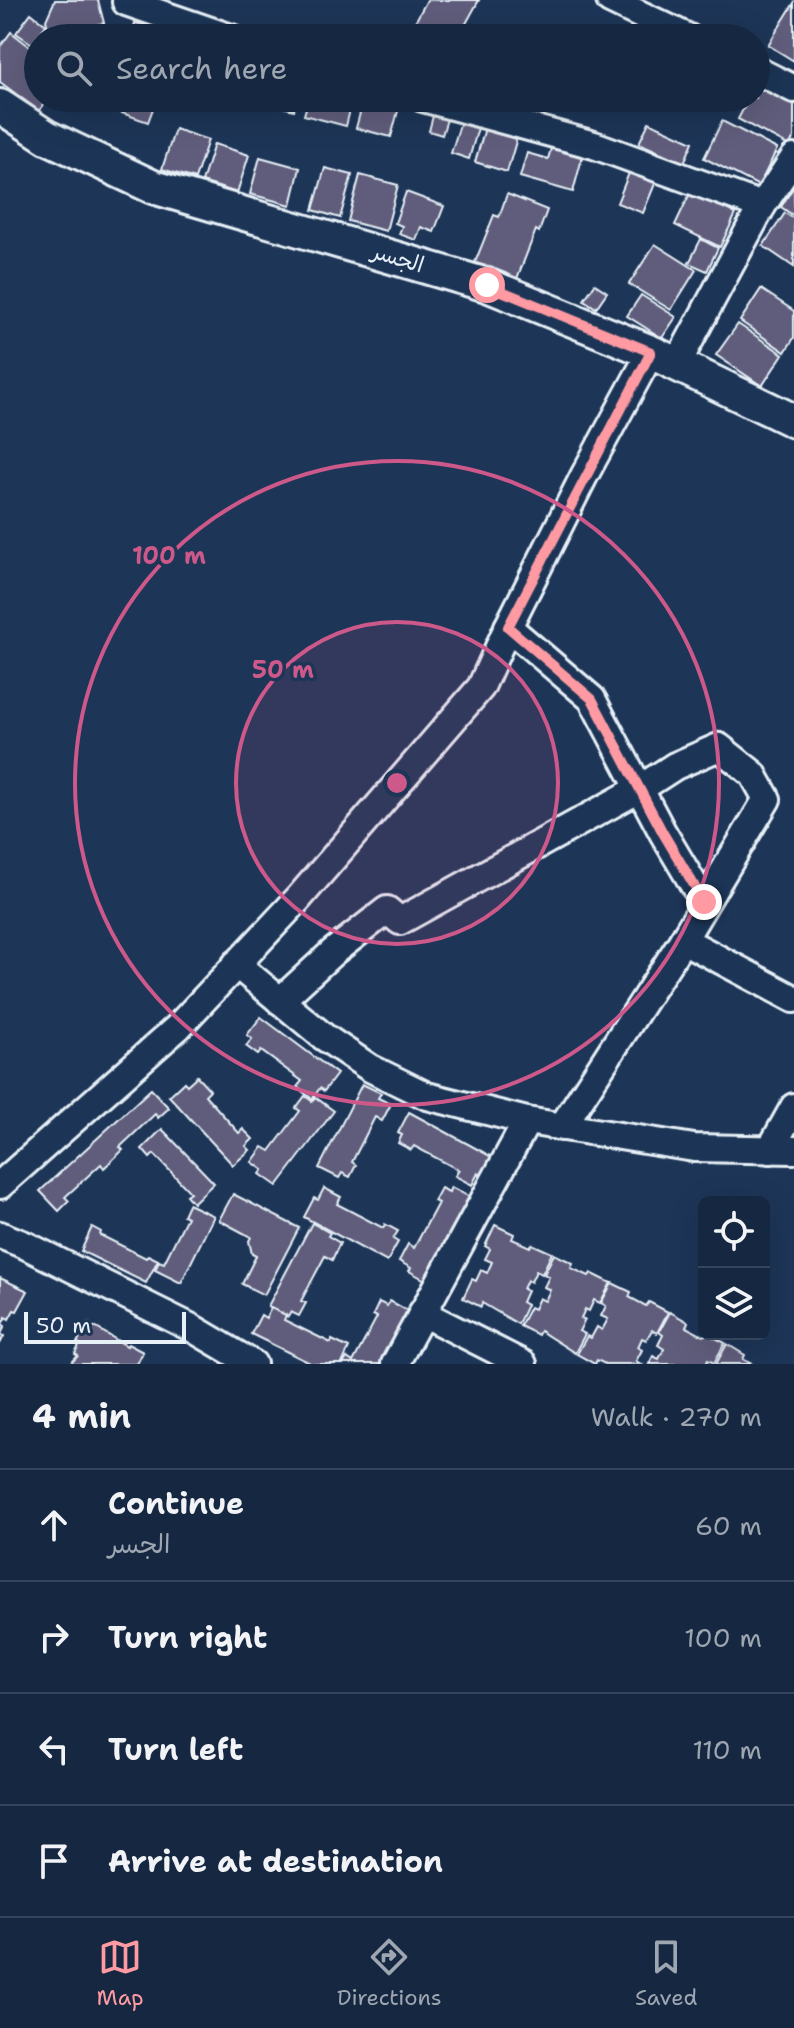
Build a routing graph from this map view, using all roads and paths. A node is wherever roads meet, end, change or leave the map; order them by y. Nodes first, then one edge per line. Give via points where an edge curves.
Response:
1 (610, 0) edge
2 (126, 2) edge
3 (190, 24) edge
4 (660, 24) edge
5 (770, 77) edge
6 (794, 89) edge
7 (0, 106) edge
8 (474, 112) edge
9 (794, 158) edge
10 (762, 206) junction
11 (664, 358) junction
12 (794, 421) edge
13 (508, 627) junction
14 (641, 788) junction
15 (704, 902) junction
16 (683, 940) junction
17 (236, 964) junction
18 (794, 999) edge
19 (280, 1001) junction
20 (794, 1107) edge
21 (527, 1121) junction
22 (562, 1127) junction
23 (782, 1150) edge
24 (0, 1185) edge
25 (0, 1235) edge
26 (422, 1313) junction
27 (253, 1364) edge
28 (395, 1364) edge
29 (523, 1364) edge

1 - 4 street
2 - 3 street
5 - 6 street
7 - 11 street, الجسر via 47,137 153,187 487,285
8 - 10 street via 594,145
9 - 10 street
10 - 11 street
11 - 12 street, الجسر
11 - 13 street
13 - 14 street via 592,699
13 - 17 street via 481,687
14 - 15 street
14 - 15 street via 719,747 753,774 767,799
14 - 19 street via 400,921 387,910
15 - 16 street
16 - 18 street
16 - 22 street
17 - 19 street
17 - 24 street via 178,1027
19 - 21 street via 370,1068 427,1096
20 - 23 street
21 - 22 street
21 - 26 street
22 - 23 street via 694,1148
25 - 27 street via 192,1328
26 - 28 street
26 - 29 street

